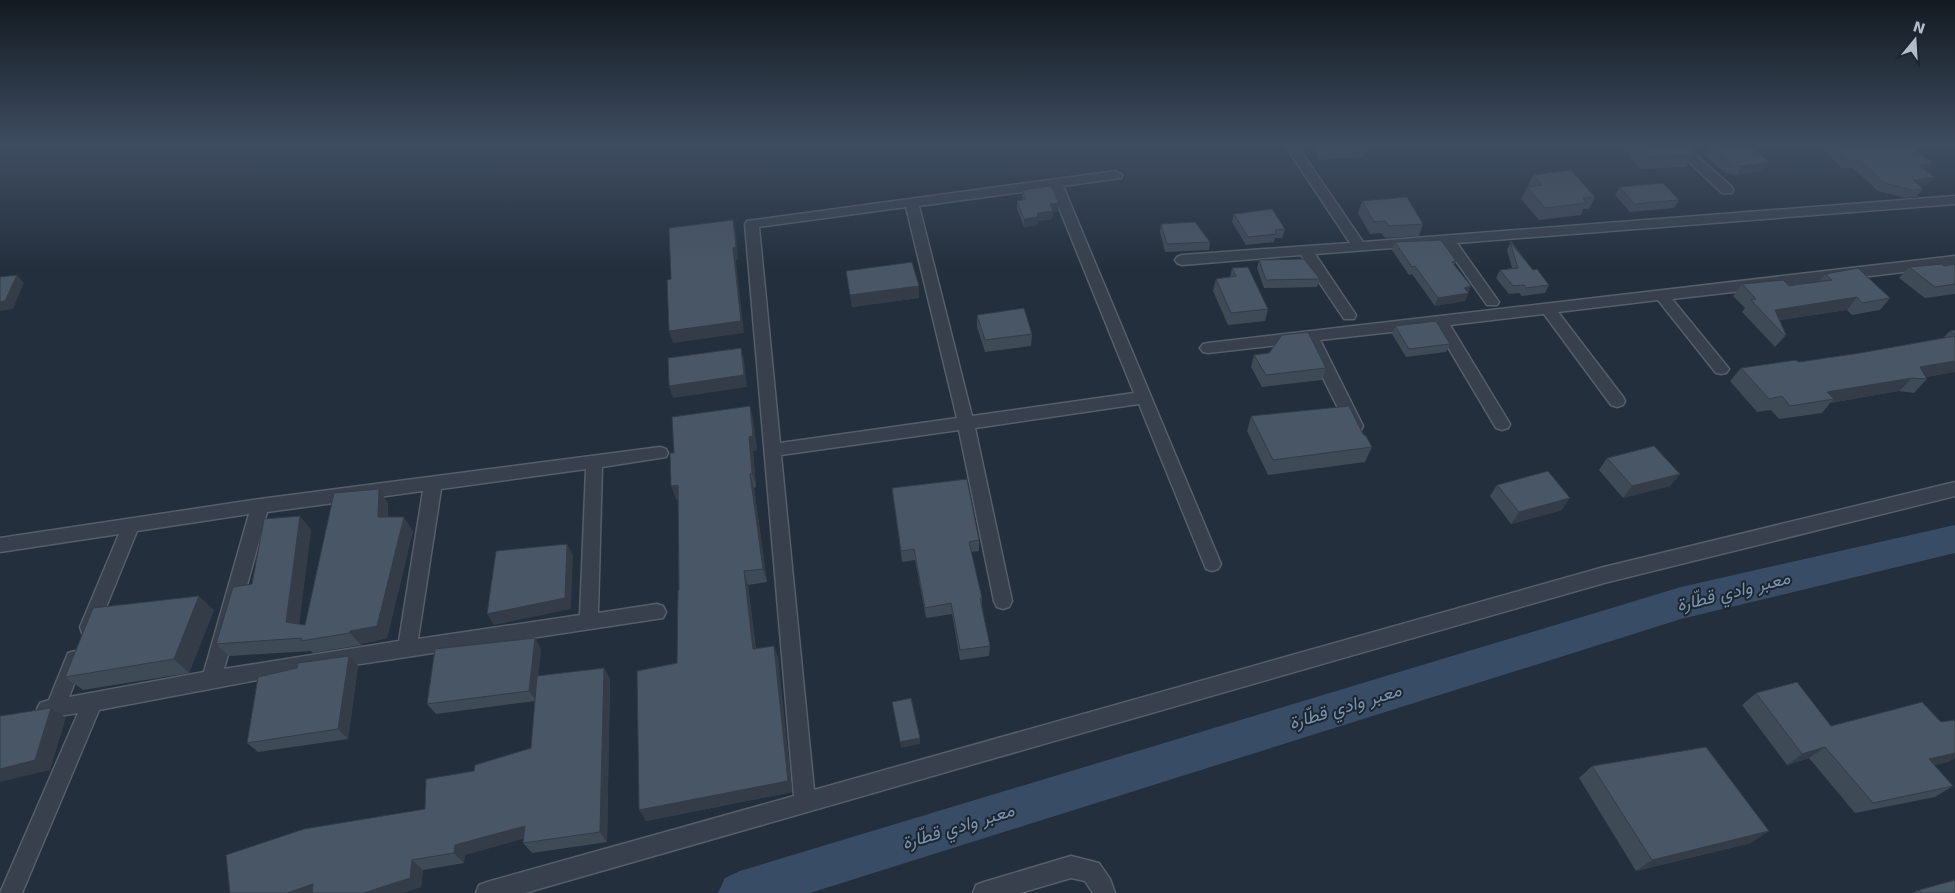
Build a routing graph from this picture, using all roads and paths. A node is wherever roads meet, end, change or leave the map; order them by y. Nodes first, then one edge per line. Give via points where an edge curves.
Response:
1 (1043, 186) edge
2 (1057, 186) edge
3 (1318, 186) edge
4 (1722, 186) edge
5 (1727, 190) dead end
6 (1955, 200) edge
7 (912, 203) junction
8 (1447, 239) junction
9 (1359, 246) junction
10 (1305, 250) junction
11 (1182, 260) dead end
12 (1955, 261) edge
13 (1660, 295) junction
14 (1492, 302) dead end
15 (1547, 308) junction
16 (1349, 315) dead end
17 (1440, 321) junction
18 (1310, 336) junction
19 (1208, 348) dead end
20 (1721, 369) dead end
21 (1142, 398) junction
22 (1617, 401) dead end
23 (966, 423) junction
24 (1502, 424) dead end
25 (1360, 436) edge
26 (773, 450) junction
27 (660, 453) dead end
28 (594, 462) junction
29 (433, 483) junction
30 (1955, 489) edge
31 (260, 506) junction
32 (131, 525) junction
33 (0, 545) edge
34 (1212, 564) dead end
35 (1003, 600) dead end
36 (657, 612) dead end
37 (589, 622) junction
38 (407, 648) junction
39 (212, 679) junction
40 (93, 702) junction
41 (55, 708) junction
42 (28, 713) edge
43 (805, 802) junction
44 (11, 893) edge
45 (487, 893) edge
46 (984, 893) edge
47 (1104, 893) edge

1 - 7 street
2 - 21 street
3 - 9 street
4 - 5 street
6 - 8 street
7 - 23 street
7 - 26 street via 752,224
8 - 9 street
8 - 14 street
9 - 10 street
10 - 11 street
10 - 16 street
12 - 13 street
13 - 15 street
13 - 20 street
15 - 17 street
15 - 22 street
17 - 18 street
17 - 24 street
18 - 19 street
18 - 25 street
21 - 23 street
21 - 34 street
23 - 26 street
23 - 35 street
26 - 43 street
27 - 28 street
28 - 29 street
28 - 37 street
29 - 31 street
29 - 38 street
30 - 43 street via 1604,575
31 - 32 street
31 - 39 street
32 - 33 street
32 - 41 street
36 - 37 street
37 - 38 street
38 - 39 street
39 - 40 street
40 - 41 street
40 - 44 street
41 - 42 street
43 - 45 street
46 - 47 street via 1071,867 1091,871

